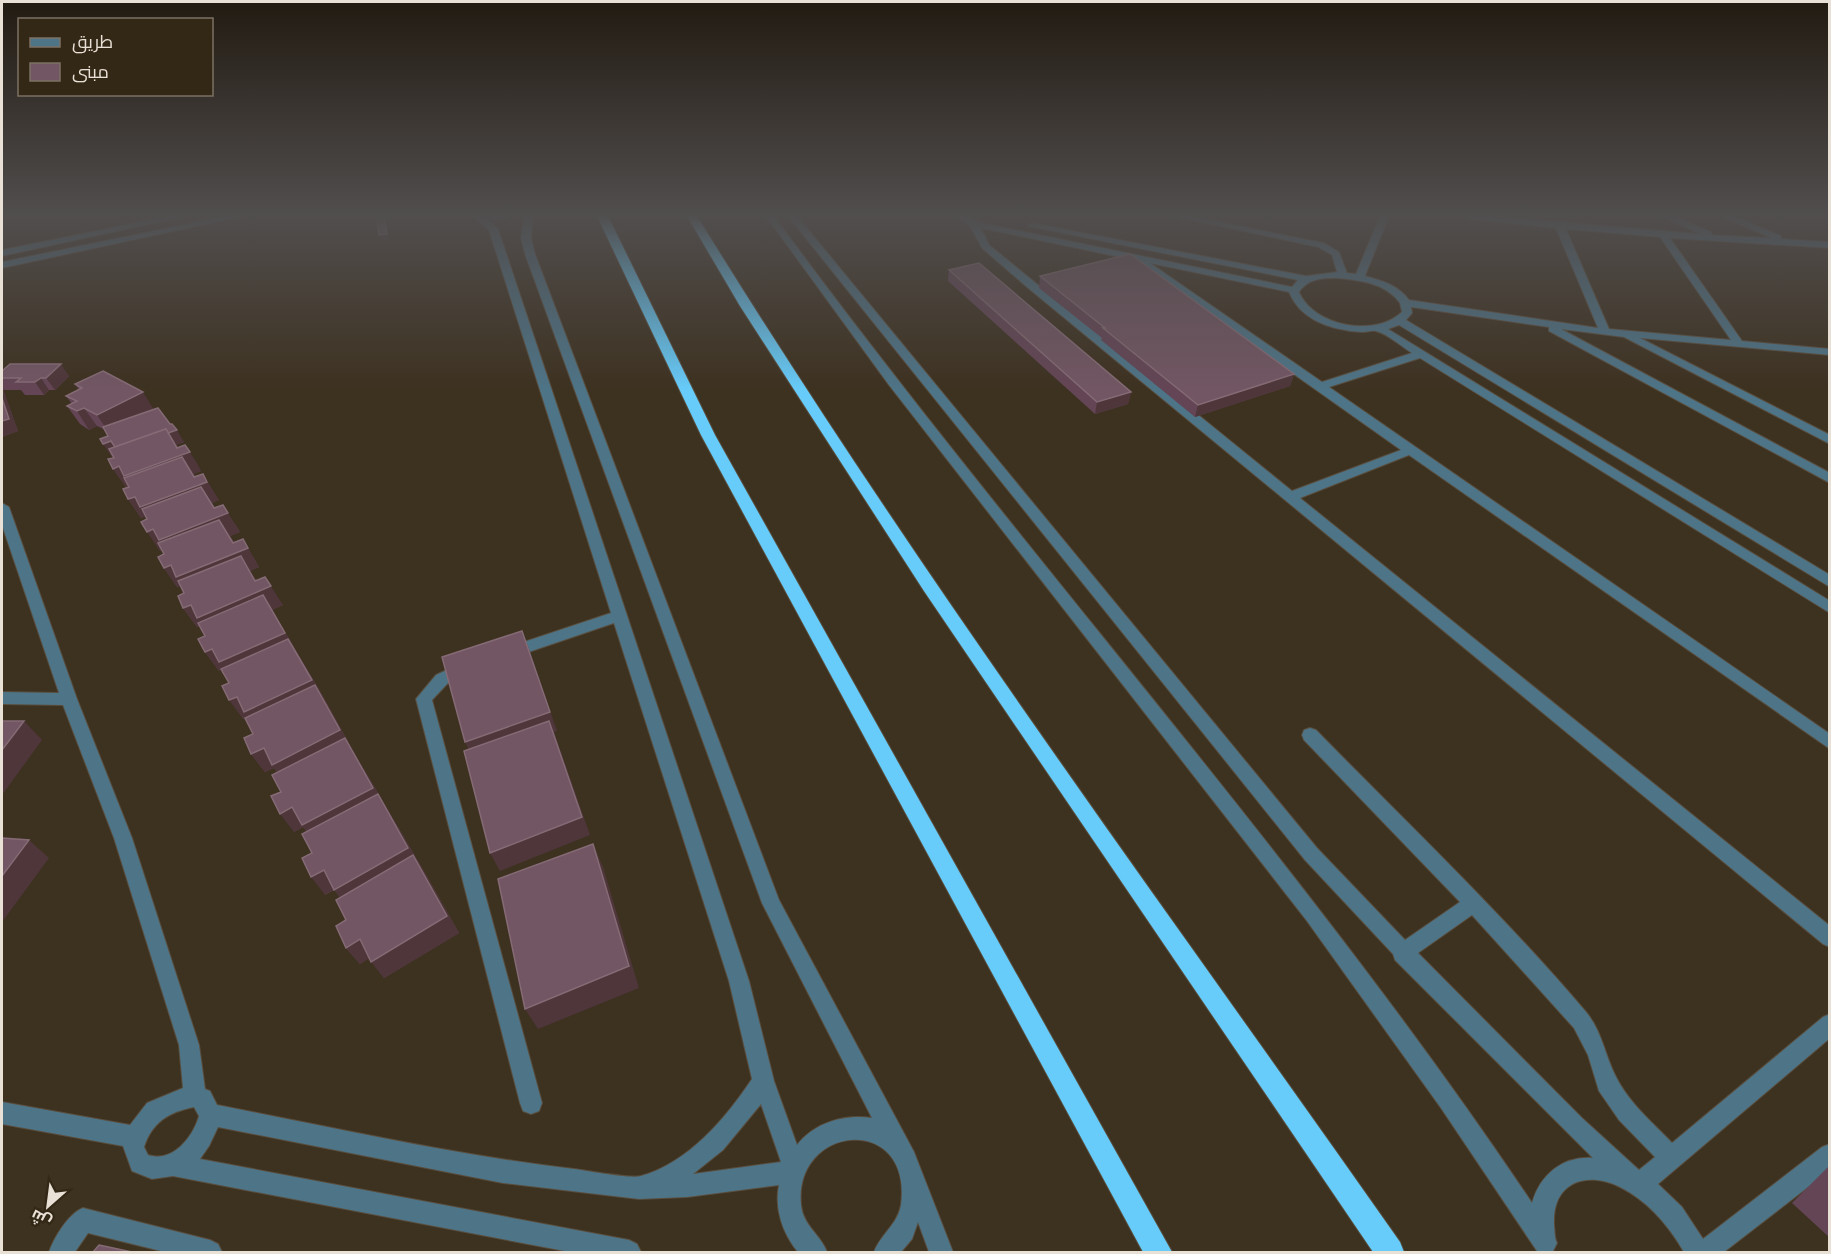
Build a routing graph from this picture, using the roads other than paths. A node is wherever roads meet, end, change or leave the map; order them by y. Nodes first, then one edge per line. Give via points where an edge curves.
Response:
1 (508, 275) edge
2 (538, 275) edge
3 (630, 275) edge
4 (727, 275) edge
5 (813, 275) edge
6 (840, 275) edge
7 (1024, 275) edge
8 (1160, 275) edge
9 (1218, 275) edge
10 (1283, 275) edge
11 (1343, 275) joint
12 (1581, 275) edge
13 (1691, 275) edge
14 (1360, 277) joint
15 (1306, 279) junction
16 (1294, 290) junction
17 (1406, 303) junction
18 (1400, 321) junction
19 (1544, 323) junction
20 (1379, 328) junction
21 (1605, 332) junction
22 (1623, 333) junction
23 (1739, 344) junction
24 (1799, 350) junction
25 (1830, 352) edge
26 (1420, 354) junction
27 (1830, 364) edge
28 (1321, 386) junction
29 (1830, 440) edge
30 (1412, 450) junction
31 (1830, 480) edge
32 (1290, 497) junction
33 (2, 507) edge
34 (1830, 582) edge
35 (1830, 608) edge
36 (619, 616) junction
37 (2, 698) edge
38 (69, 699) junction
39 (1310, 735) dead end
40 (1830, 743) edge
41 (1474, 903) junction
42 (1830, 938) edge
43 (1402, 952) junction
44 (1830, 1024) edge
45 (763, 1081) junction
46 (195, 1095) junction
47 (531, 1103) dead end
48 (2, 1113) edge
49 (210, 1116) junction
50 (136, 1137) junction
51 (902, 1152) junction
52 (1830, 1155) edge
53 (1671, 1158) junction
54 (174, 1165) junction
55 (794, 1170) junction
56 (914, 1182) junction
57 (1639, 1185) junction
58 (639, 1188) junction
59 (1547, 1248) edge
60 (61, 1252) edge
61 (210, 1252) edge
62 (629, 1252) edge
63 (815, 1252) edge
64 (886, 1252) edge
65 (941, 1252) edge
66 (1158, 1252) edge
67 (1390, 1252) edge
68 (1697, 1252) edge
69 (1705, 1252) edge

1 - 36 street
2 - 51 street via 771,903
3 - 66 highway via 708,435
4 - 67 highway via 930,588
5 - 59 street via 893,384 1286,879 1395,1024
6 - 43 street via 1311,854
7 - 32 street
8 - 28 street
9 - 16 street
10 - 15 street
11 - 14 street
11 - 15 street
12 - 21 street
13 - 23 street
14 - 17 street via 1391,288
15 - 16 street
16 - 20 street via 1299,305 1322,320 1349,327
17 - 18 street via 1407,313
17 - 19 street
18 - 20 street
18 - 34 street
19 - 21 street
19 - 31 street
20 - 26 street
21 - 22 street
22 - 23 street
22 - 29 street
23 - 24 street
24 - 25 street
24 - 27 street
26 - 28 street
26 - 35 street
28 - 30 street
30 - 32 street
30 - 40 street
32 - 42 street
33 - 38 street
36 - 45 street via 739,981
36 - 47 street via 451,671 424,699
37 - 38 street
38 - 46 street via 123,838 189,1045
39 - 41 street
41 - 43 street
41 - 53 street via 1581,1021 1597,1051 1607,1083 1626,1112
43 - 57 street via 1574,1126
44 - 53 street
45 - 55 street
45 - 58 street via 728,1131 664,1179
46 - 49 street via 202,1099
46 - 50 street via 159,1107
48 - 50 street
49 - 54 street via 202,1140
49 - 58 street via 503,1172
50 - 54 street via 133,1148 140,1163 157,1168
51 - 55 street via 889,1138 873,1130 855,1126 836,1129 819,1138
51 - 56 street
52 - 69 street
53 - 57 street
54 - 62 street
55 - 58 street via 699,1185
55 - 63 street via 790,1212 796,1230
56 - 64 street via 915,1203 909,1224
56 - 65 street
57 - 59 street via 1615,1173 1591,1168 1570,1171 1554,1180 1544,1197 1540,1218
57 - 68 street via 1675,1217
60 - 61 street via 84,1220

